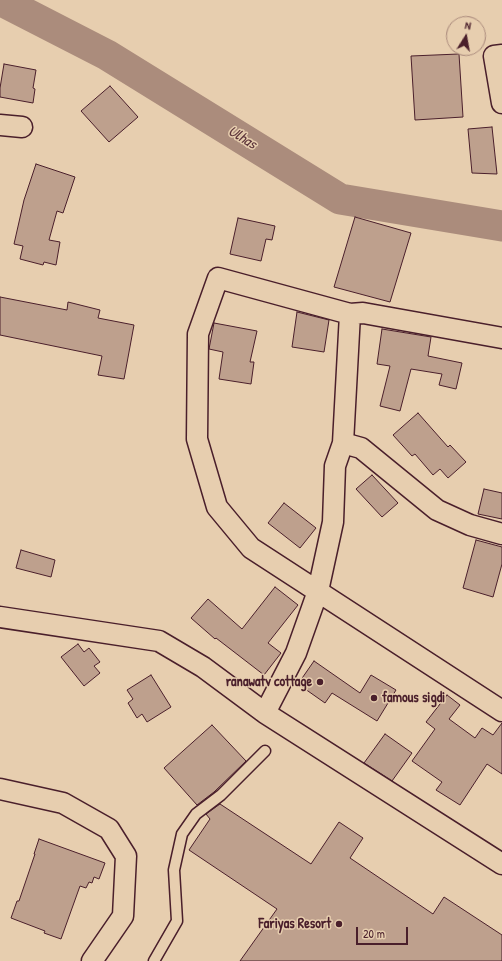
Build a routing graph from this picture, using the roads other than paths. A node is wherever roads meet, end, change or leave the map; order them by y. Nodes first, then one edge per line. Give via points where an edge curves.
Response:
1 (502, 55) edge
2 (502, 102) edge
3 (0, 125) edge
4 (22, 127) dead end
5 (350, 314) junction
6 (502, 338) edge
7 (342, 443) junction
8 (502, 534) edge
9 (318, 591) junction
10 (0, 617) edge
11 (502, 711) edge
12 (265, 712) junction
13 (265, 751) dead end
14 (0, 789) edge
15 (502, 864) edge
16 (92, 961) edge
17 (154, 961) edge

1 - 2 street via 494,56
3 - 4 street
5 - 6 street via 363,313
5 - 7 street
5 - 9 street via 218,278 198,334 197,439 217,507 251,548
7 - 8 street via 361,448 437,510 470,525
7 - 9 street via 335,466 333,522
9 - 11 street
9 - 12 street via 296,653
10 - 12 street via 160,641
12 - 15 street
13 - 17 lane via 220,795 196,814 182,834 174,870 177,921
14 - 16 street via 63,803 109,829 126,856 123,916

